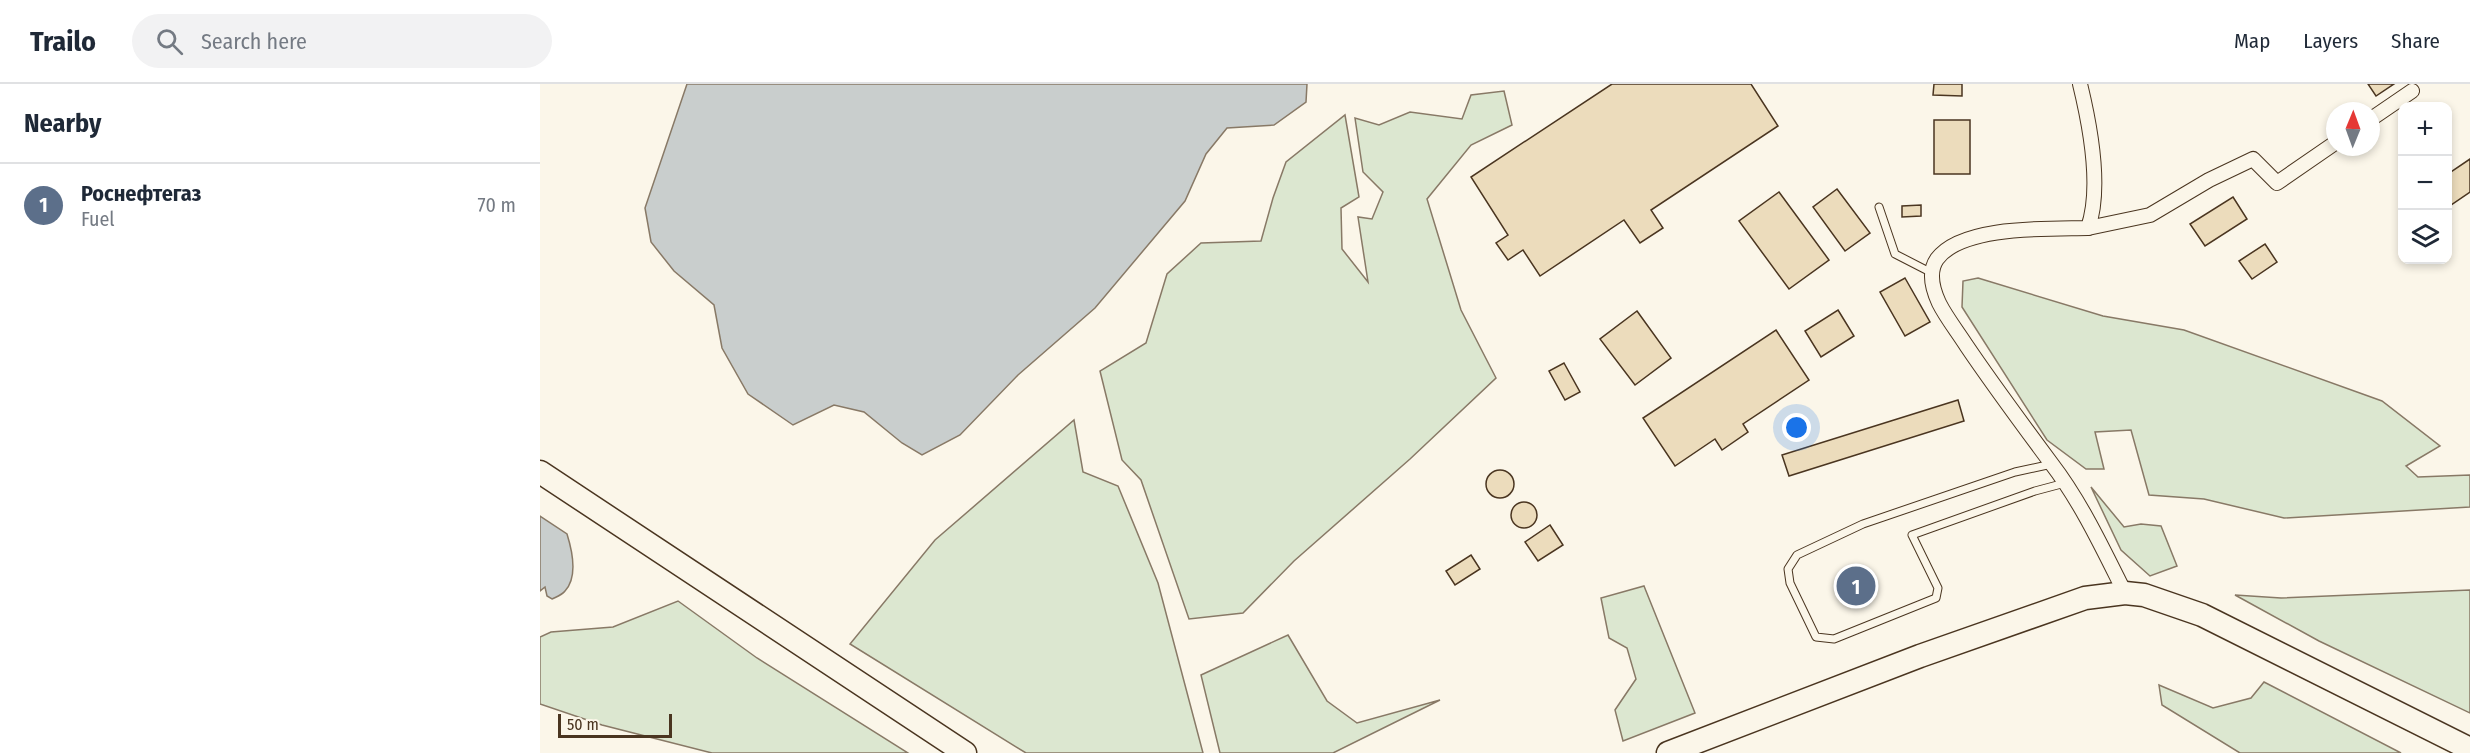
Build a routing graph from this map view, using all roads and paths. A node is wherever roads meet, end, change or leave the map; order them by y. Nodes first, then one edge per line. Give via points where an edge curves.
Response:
1 (2080, 84) edge
2 (2412, 91) dead end
3 (2380, 112) edge
4 (2326, 149) edge
5 (1879, 207) dead end
6 (2088, 228) junction
7 (1932, 273) junction
8 (2052, 464) junction
9 (540, 472) edge
10 (2065, 483) junction
11 (2124, 593) junction
12 (2470, 748) edge
13 (965, 753) edge
14 (1668, 753) edge

1 - 6 street via 2096,181
2 - 3 street
4 - 6 street via 2277,183 2253,159 2150,215
5 - 7 lane via 1895,254
6 - 7 street via 1973,236 1951,246 1936,260
7 - 8 street via 1940,305
8 - 10 street
8 - 10 lane via 2015,472 1863,524 1797,555 1788,569 1790,582 1816,638 1834,639 1936,598 1938,588 1912,535
9 - 13 main road
10 - 11 street
11 - 12 main road via 2144,595 2202,615
11 - 14 main road via 2085,598 1920,656

